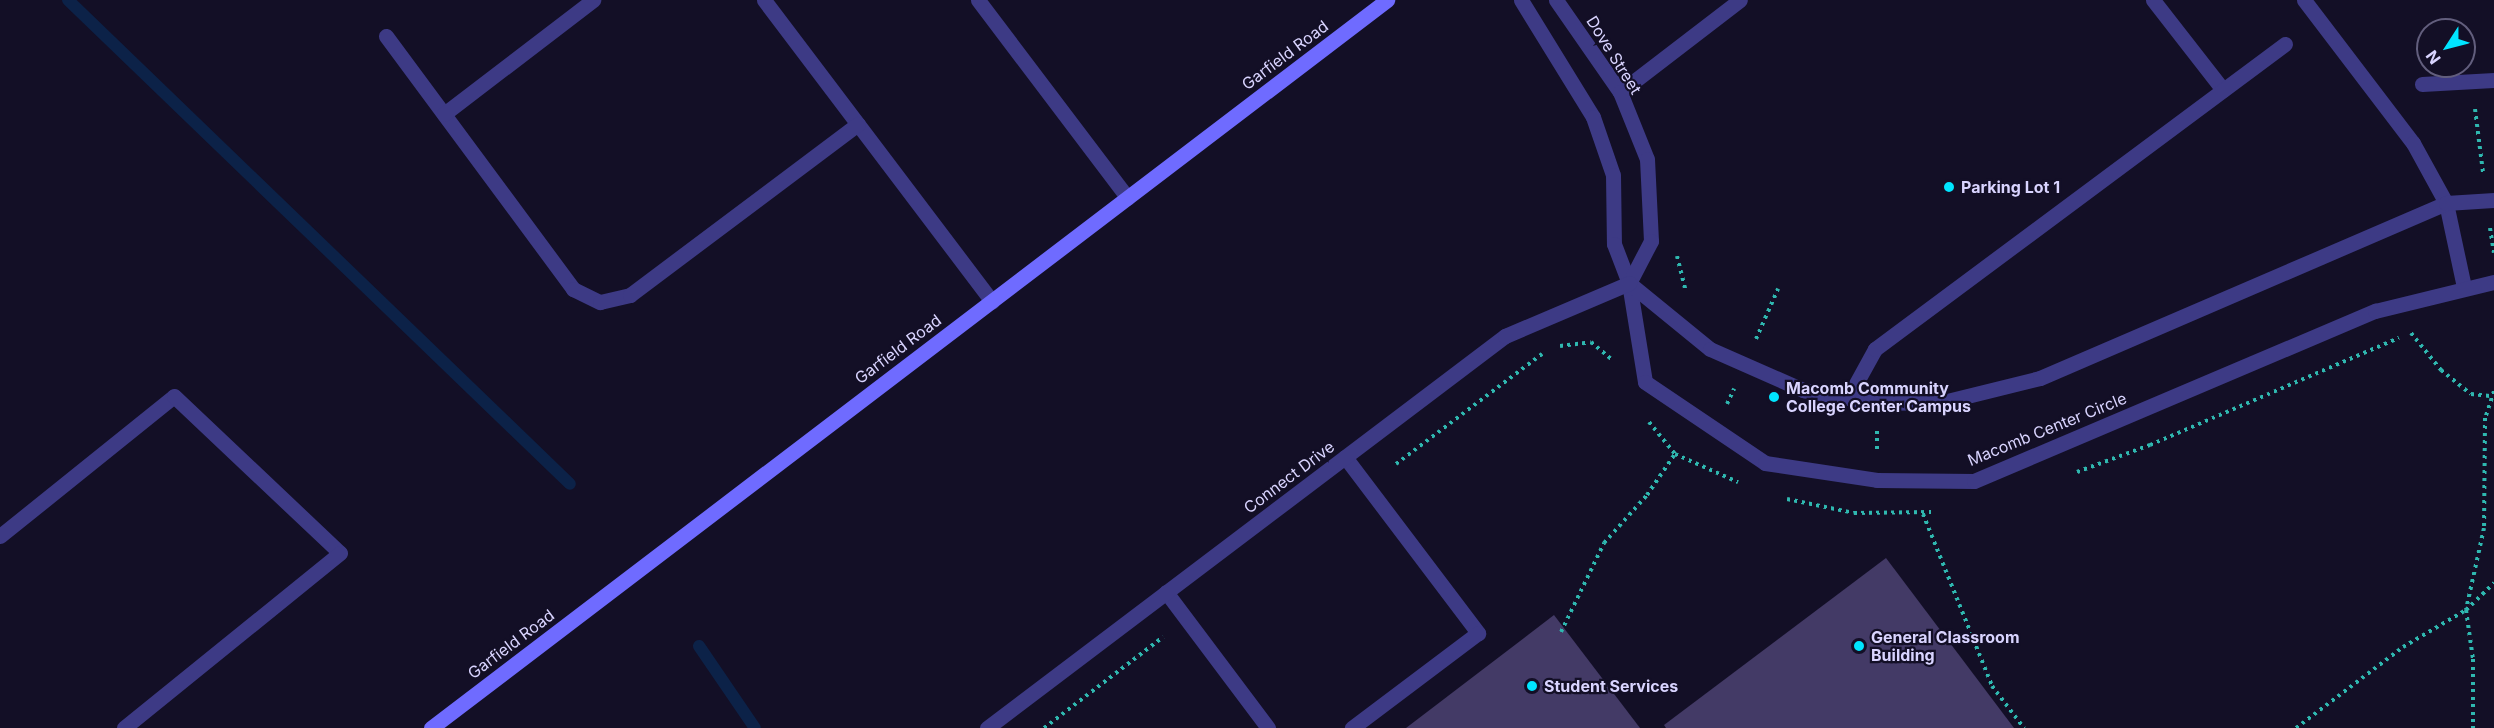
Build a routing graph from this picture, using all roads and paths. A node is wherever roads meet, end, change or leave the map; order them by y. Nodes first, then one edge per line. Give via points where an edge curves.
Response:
1 (593, 0) edge
2 (764, 0) edge
3 (978, 0) edge
4 (1387, 0) edge
5 (1521, 0) edge
6 (1556, 0) edge
7 (1740, 0) edge
8 (2153, 0) edge
9 (2304, 0) edge
10 (386, 36) dead end
11 (2285, 44) dead end
12 (2494, 80) edge
13 (2422, 84) dead end
14 (2223, 90) junction
15 (1620, 92) junction
16 (444, 114) junction
17 (858, 124) junction
18 (1128, 198) junction
19 (2494, 200) edge
20 (2446, 203) junction
21 (2494, 282) edge
22 (1629, 283) junction
23 (2464, 287) junction
24 (992, 301) junction
25 (2410, 333) dead end
26 (2494, 391) edge
27 (2490, 396) junction
28 (1848, 398) junction
29 (1675, 454) dead end
30 (1345, 457) junction
31 (1923, 514) dead end
32 (0, 536) edge
33 (2494, 583) edge
34 (1166, 592) junction
35 (2466, 610) junction
36 (1163, 637) dead end
37 (1556, 642) edge
38 (1992, 686) junction
39 (1983, 692) edge
40 (124, 728) edge
41 (431, 728) edge
42 (987, 728) edge
43 (1044, 728) edge
44 (1268, 728) edge
45 (1352, 728) edge
46 (2024, 728) edge
47 (2296, 728) edge
48 (2473, 728) edge

1 - 16 street
2 - 17 street
3 - 18 street
4 - 18 main road, Garfield Road
5 - 22 street via 1593,117 1613,175 1614,244
6 - 15 street, Dove Street
7 - 15 street
8 - 14 street
9 - 20 street via 2413,143
10 - 16 street
11 - 14 street
12 - 13 street
14 - 28 street via 1875,349
15 - 22 street, Dove Street via 1647,159 1651,241
16 - 17 street via 573,289 600,302 630,295
17 - 24 street
18 - 24 main road, Garfield Road
19 - 20 street
20 - 23 street
20 - 28 street via 2040,378 1943,402 1876,403
21 - 23 street, Macomb Center Circle
22 - 23 street, Macomb Center Circle via 1645,382 1765,463 1899,481 1974,481 2374,311
22 - 28 street via 1710,349 1803,390
22 - 30 street, Connect Drive via 1505,336
24 - 41 main road, Garfield Road
25 - 27 path via 2441,370 2471,394
26 - 27 path
27 - 35 path via 2484,418 2484,528
29 - 37 path via 1647,495 1604,543
30 - 34 street, Connect Drive
30 - 45 street via 1478,633
31 - 38 path
32 - 40 street via 174,396 340,553
33 - 35 path
34 - 42 street, Connect Drive
34 - 44 street
35 - 47 path via 2403,647
35 - 48 path via 2473,659
36 - 43 path
38 - 39 path
38 - 46 path

